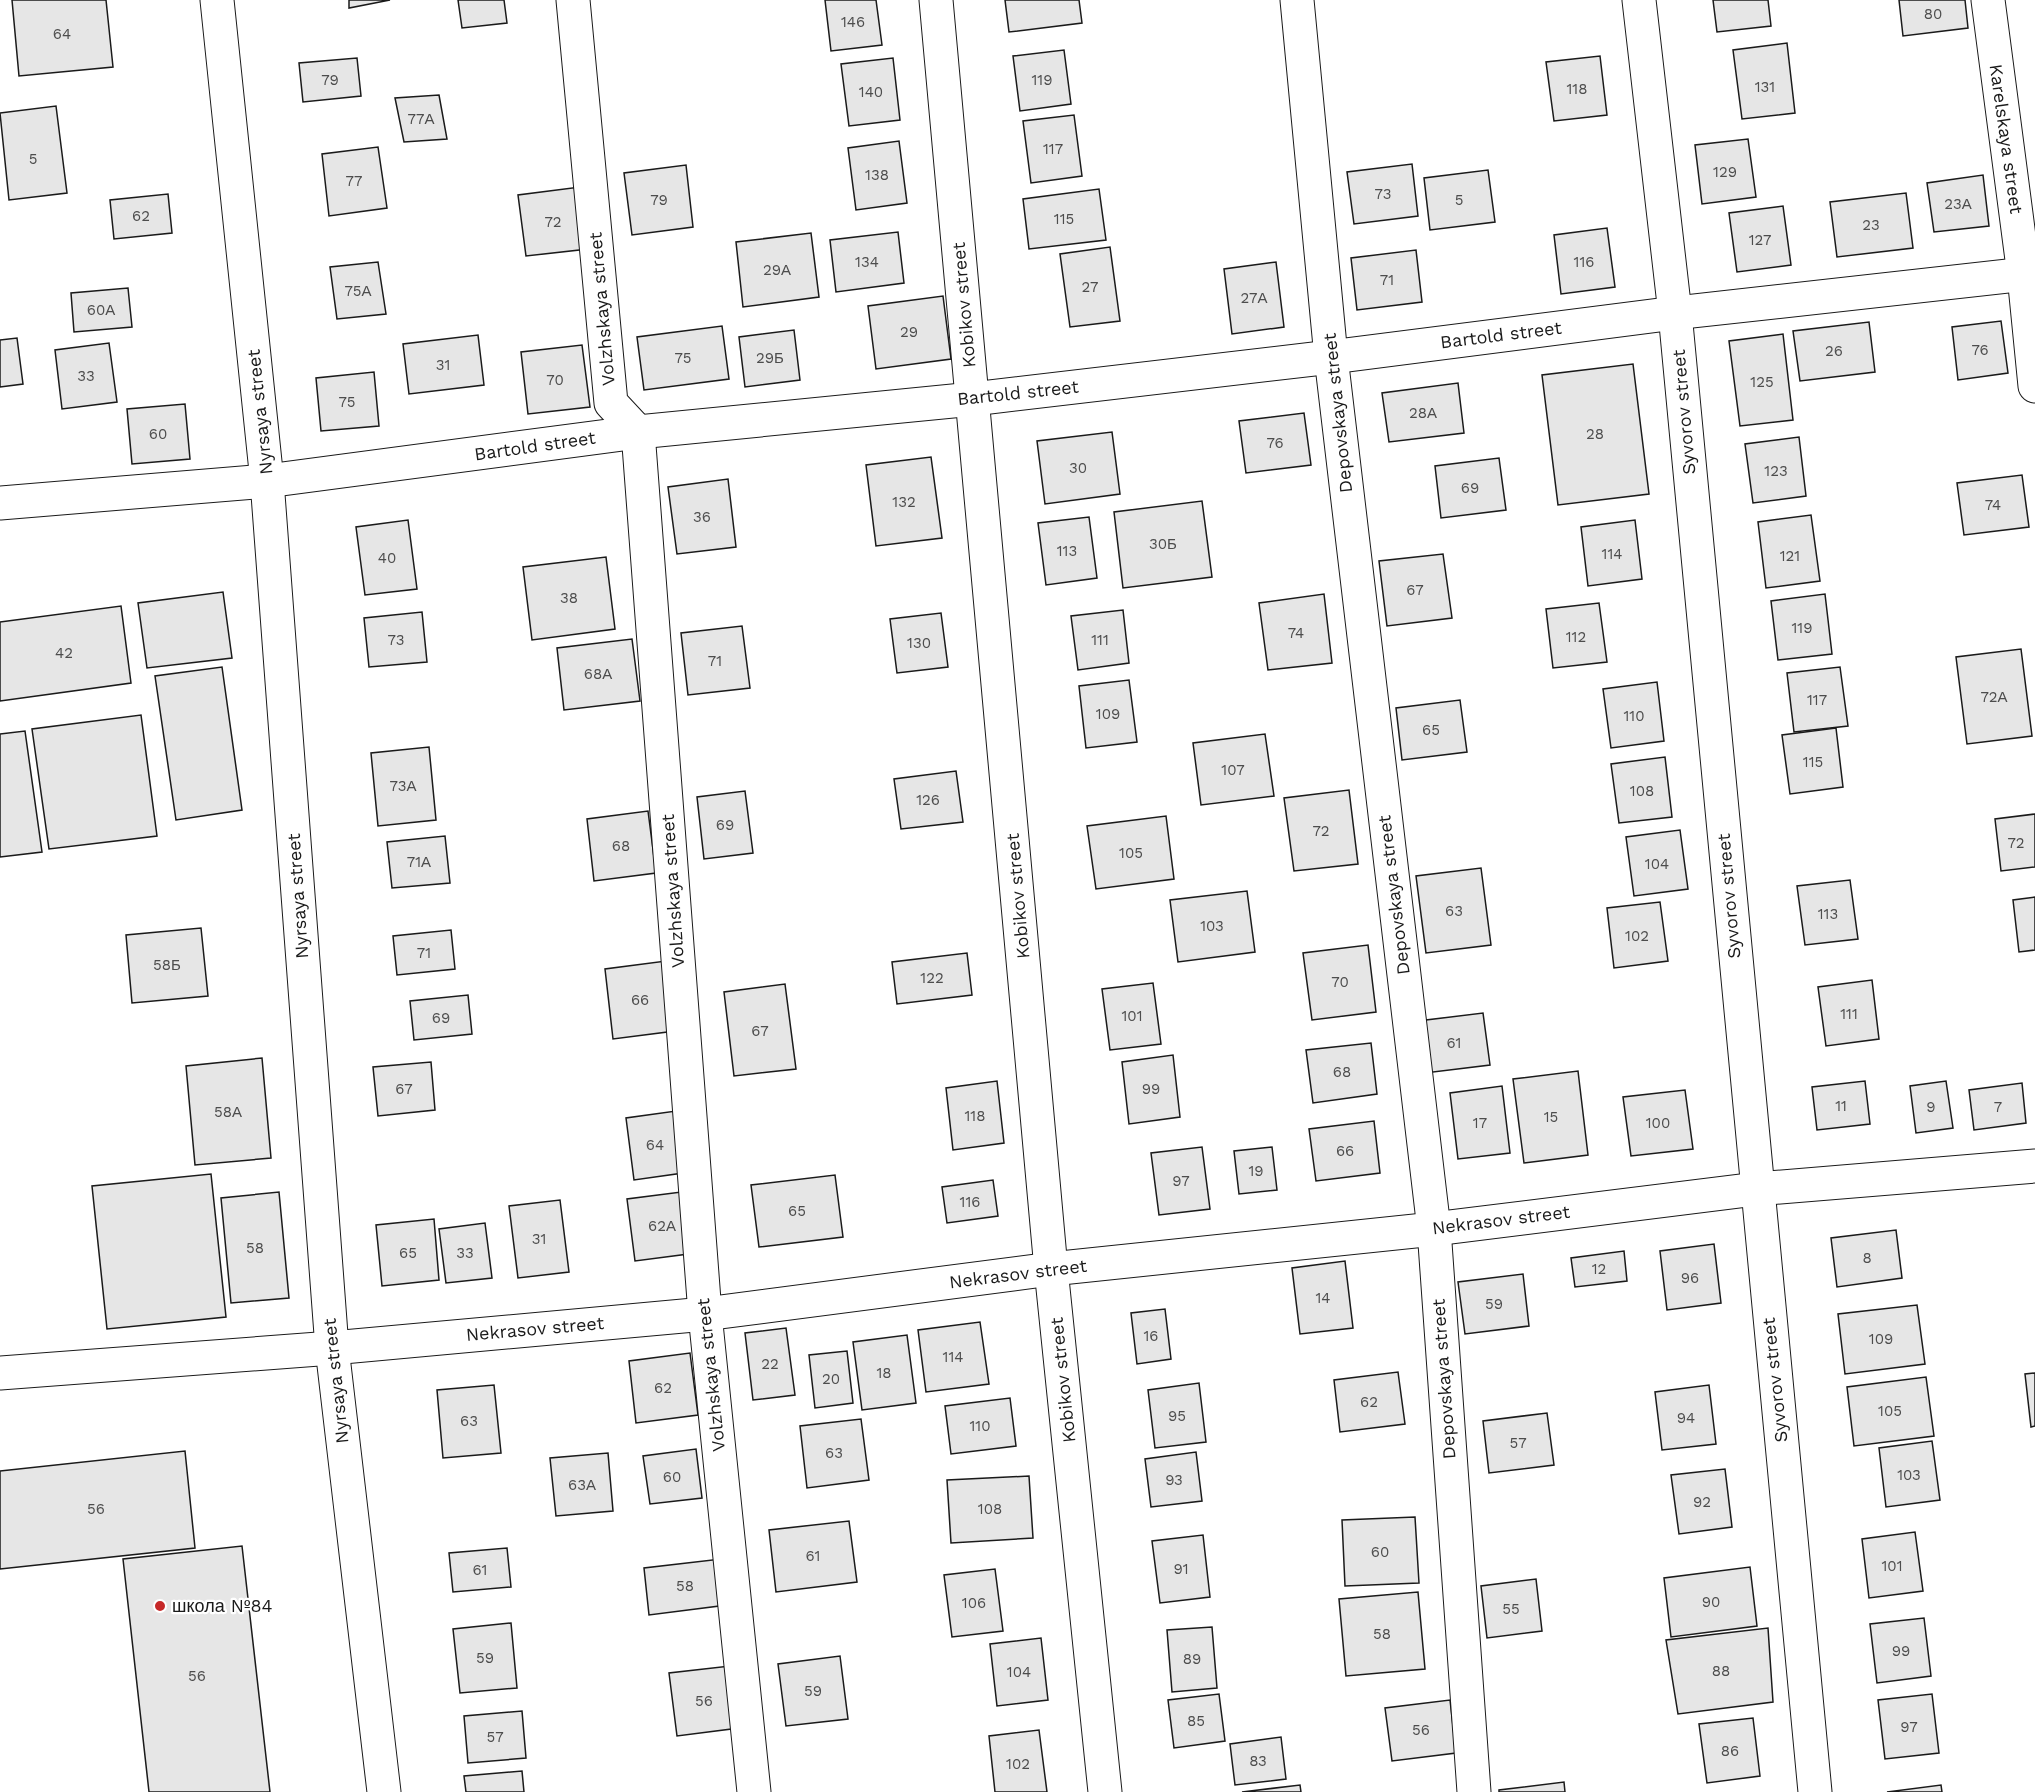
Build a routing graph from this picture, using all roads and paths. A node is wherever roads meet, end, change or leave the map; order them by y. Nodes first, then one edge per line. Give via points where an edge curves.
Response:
1 (217, 0) edge
2 (573, 0) edge
3 (936, 0) edge
4 (1297, 0) edge
5 (1639, 0) edge
6 (1988, 0) edge
7 (2030, 274) edge
8 (1675, 313) junction
9 (1331, 357) junction
10 (2035, 386) edge
11 (973, 399) junction
12 (638, 432) junction
13 (267, 481) junction
14 (0, 503) edge
15 (2035, 1166) edge
16 (1756, 1190) junction
17 (1434, 1229) junction
18 (1051, 1269) junction
19 (705, 1314) junction
20 (332, 1348) junction
21 (0, 1373) edge
22 (384, 1792) edge
23 (754, 1792) edge
24 (1105, 1792) edge
25 (1474, 1792) edge
26 (1815, 1792) edge

1 - 13 street, Nyrsaya street
2 - 12 street, Volzhskaya street via 611,404
3 - 11 street, Kobikov street
4 - 9 street, Depovskaya street
5 - 8 street, Syvorov street
6 - 7 street, Karelskaya street
7 - 8 street, Bartold street
7 - 10 street, Karelskaya street
8 - 9 street, Bartold street
8 - 16 street, Syvorov street
9 - 11 street, Bartold street
9 - 17 street, Depovskaya street
11 - 12 street, Bartold street
11 - 18 street, Kobikov street
12 - 13 street, Bartold street
12 - 19 street, Volzhskaya street
13 - 14 street, Bartold street
13 - 20 street, Nyrsaya street
15 - 16 street, Nekrasov street
16 - 17 street, Nekrasov street
16 - 26 street, Syvorov street
17 - 18 street, Nekrasov street
17 - 25 street, Depovskaya street
18 - 19 street, Nekrasov street
18 - 24 street, Kobikov street
19 - 20 street, Nekrasov street
19 - 23 street, Volzhskaya street
20 - 21 street, Nekrasov street
20 - 22 street, Nyrsaya street

